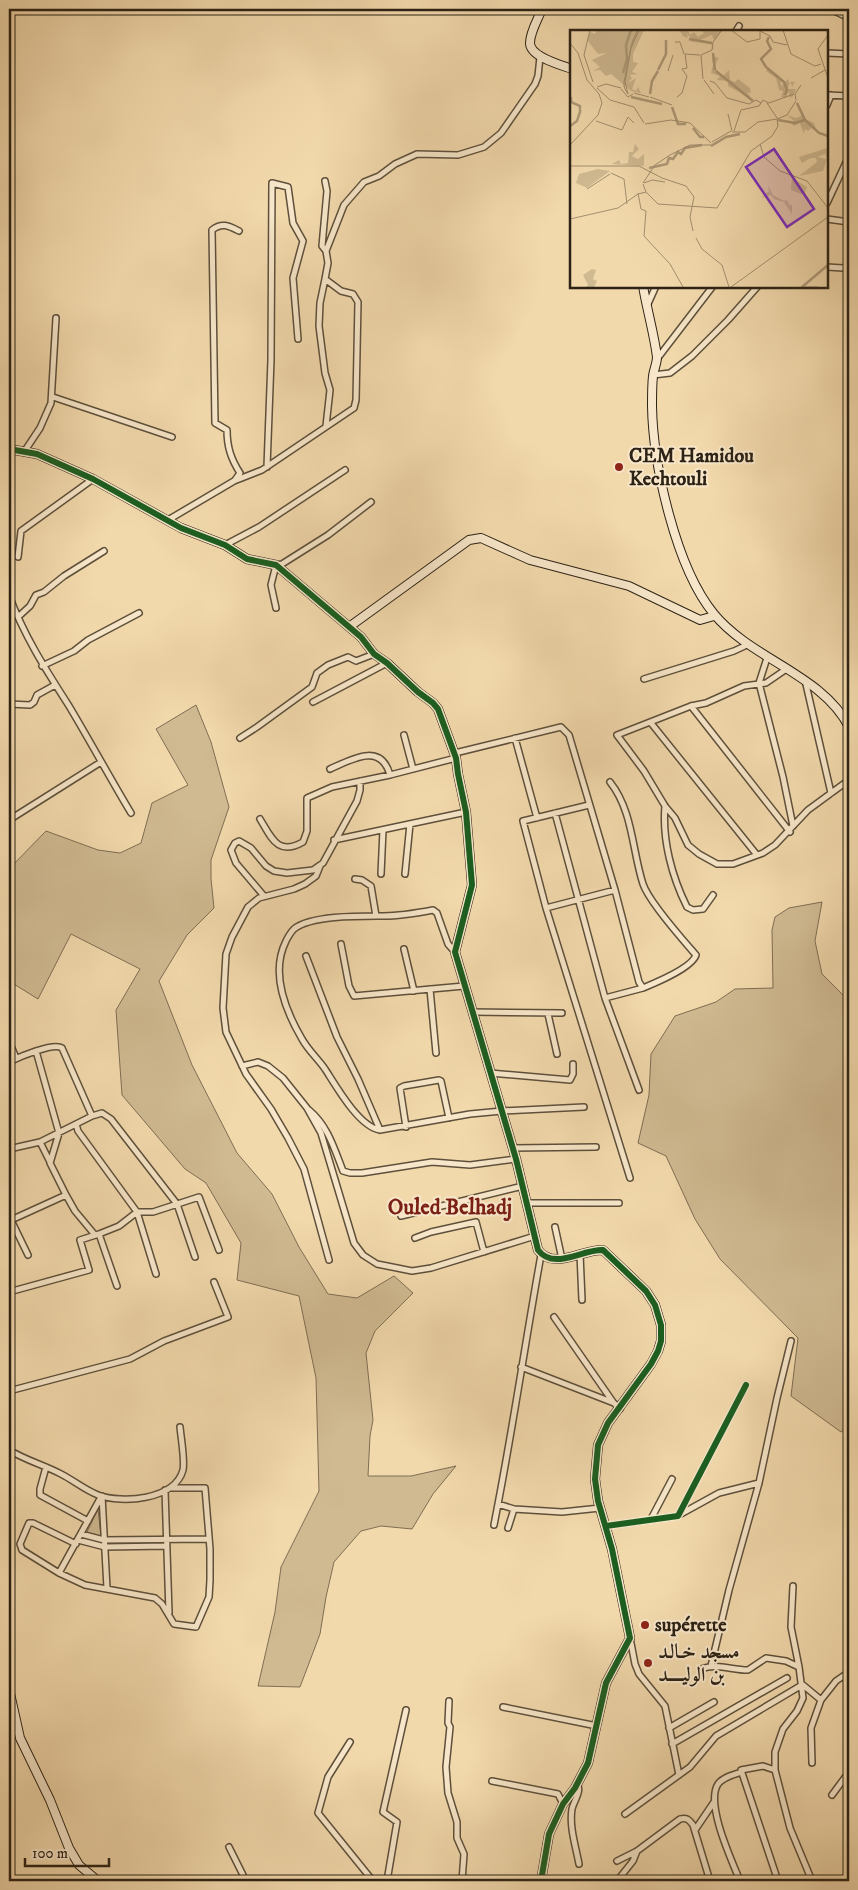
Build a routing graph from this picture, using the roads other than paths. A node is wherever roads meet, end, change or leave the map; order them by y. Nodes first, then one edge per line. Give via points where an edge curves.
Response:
1 (542, 9) edge
2 (830, 9) edge
3 (849, 18) edge
4 (828, 53) edge
5 (849, 54) edge
6 (540, 57) junction
7 (570, 68) edge
8 (829, 95) edge
9 (849, 96) edge
10 (849, 156) edge
11 (325, 181) dead end
12 (828, 201) edge
13 (828, 219) edge
14 (849, 222) edge
15 (239, 231) dead end
16 (326, 251) junction
17 (849, 266) edge
18 (828, 267) edge
19 (325, 279) junction
20 (643, 288) edge
21 (655, 288) edge
22 (712, 288) edge
23 (756, 288) edge
24 (647, 307) junction
25 (56, 318) dead end
26 (298, 339) dead end
27 (657, 360) junction
28 (653, 375) junction
29 (53, 397) junction
30 (326, 426) junction
31 (172, 436) dead end
32 (9, 449) edge
33 (24, 452) junction
34 (267, 467) junction
35 (345, 470) dead end
36 (93, 479) junction
37 (234, 481) junction
38 (371, 502) dead end
39 (168, 520) junction
40 (225, 545) junction
41 (104, 550) dead end
42 (18, 557) dead end
43 (276, 565) junction
44 (9, 595) edge
45 (276, 608) dead end
46 (139, 613) dead end
47 (714, 616) junction
48 (18, 617) junction
49 (349, 627) junction
50 (748, 644) junction
51 (374, 654) junction
52 (767, 658) junction
53 (387, 663) junction
54 (42, 666) junction
55 (786, 670) junction
56 (644, 679) dead end
57 (804, 680) junction
58 (759, 683) junction
59 (55, 685) junction
60 (313, 702) dead end
61 (9, 704) edge
62 (691, 706) junction
63 (651, 723) junction
64 (849, 727) edge
65 (404, 735) dead end
66 (240, 738) dead end
67 (515, 738) junction
68 (456, 755) junction
69 (101, 762) junction
70 (330, 769) dead end
71 (413, 769) junction
72 (390, 775) junction
73 (360, 780) junction
74 (849, 780) edge
75 (610, 782) dead end
76 (831, 793) junction
77 (589, 805) junction
78 (665, 806) junction
79 (466, 812) junction
80 (131, 813) dead end
81 (556, 814) junction
82 (537, 818) junction
83 (260, 819) dead end
84 (9, 820) edge
85 (410, 824) junction
86 (793, 826) junction
87 (383, 830) junction
88 (790, 832) junction
89 (334, 840) junction
90 (757, 855) junction
91 (320, 866) junction
92 (381, 874) dead end
93 (405, 874) dead end
94 (355, 879) dead end
95 (615, 890) junction
96 (713, 895) dead end
97 (264, 896) junction
98 (579, 900) junction
99 (546, 908) junction
100 (376, 916) junction
101 (341, 944) dead end
102 (404, 949) dead end
103 (455, 952) junction
104 (306, 956) dead end
105 (464, 986) junction
106 (643, 988) junction
107 (430, 989) junction
108 (414, 991) junction
109 (605, 998) junction
110 (472, 1012) junction
111 (562, 1013) dead end
112 (548, 1014) junction
113 (9, 1041) edge
114 (36, 1051) junction
115 (436, 1053) dead end
116 (557, 1054) dead end
117 (16, 1058) junction
118 (9, 1062) edge
119 (573, 1064) dead end
120 (242, 1066) junction
121 (490, 1073) junction
122 (639, 1090) dead end
123 (584, 1107) dead end
124 (307, 1108) junction
125 (502, 1110) junction
126 (92, 1116) junction
127 (449, 1118) junction
128 (76, 1124) junction
129 (406, 1126) junction
130 (380, 1130) junction
131 (59, 1133) junction
132 (40, 1142) junction
133 (596, 1147) dead end
134 (513, 1148) junction
135 (9, 1149) edge
136 (516, 1159) junction
137 (50, 1162) junction
138 (630, 1178) dead end
139 (523, 1186) junction
140 (66, 1195) junction
141 (528, 1203) junction
142 (619, 1203) dead end
143 (177, 1204) junction
144 (137, 1212) junction
145 (400, 1216) dead end
146 (10, 1218) edge
147 (555, 1227) dead end
148 (97, 1234) junction
149 (535, 1236) junction
150 (415, 1238) dead end
151 (219, 1250) dead end
152 (484, 1252) junction
153 (580, 1254) junction
154 (542, 1255) junction
155 (28, 1256) dead end
156 (195, 1257) dead end
157 (562, 1259) junction
158 (329, 1260) dead end
159 (156, 1274) dead end
160 (214, 1282) dead end
161 (117, 1286) dead end
162 (9, 1292) edge
163 (582, 1300) dead end
164 (554, 1317) dead end
165 (791, 1341) dead end
166 (521, 1367) junction
167 (746, 1385) dead end
168 (9, 1391) edge
169 (617, 1406) junction
170 (180, 1427) dead end
171 (9, 1450) edge
172 (46, 1466) junction
173 (672, 1479) dead end
174 (758, 1483) junction
175 (167, 1489) junction
176 (102, 1496) junction
177 (498, 1504) junction
178 (600, 1508) junction
179 (514, 1509) junction
180 (678, 1516) junction
181 (651, 1520) junction
182 (88, 1521) junction
183 (494, 1525) dead end
184 (606, 1526) junction
185 (508, 1528) dead end
186 (81, 1534) junction
187 (166, 1538) junction
188 (208, 1539) junction
189 (104, 1540) junction
190 (77, 1542) junction
191 (167, 1546) junction
192 (104, 1547) junction
193 (59, 1574) junction
194 (793, 1586) dead end
195 (107, 1588) junction
196 (169, 1613) junction
197 (630, 1638) junction
198 (711, 1666) junction
199 (799, 1667) junction
200 (701, 1669) dead end
201 (849, 1672) edge
202 (787, 1678) dead end
203 (802, 1685) junction
204 (9, 1689) edge
205 (821, 1700) junction
206 (449, 1702) dead end
207 (714, 1702) dead end
208 (503, 1707) dead end
209 (406, 1710) dead end
210 (597, 1726) junction
211 (669, 1728) junction
212 (350, 1742) dead end
213 (672, 1744) junction
214 (812, 1763) dead end
215 (774, 1770) junction
216 (742, 1772) junction
217 (849, 1772) edge
218 (679, 1775) junction
219 (492, 1782) dead end
220 (577, 1783) junction
221 (832, 1795) dead end
222 (714, 1802) junction
223 (562, 1804) junction
224 (624, 1814) dead end
225 (694, 1830) junction
226 (229, 1846) dead end
227 (636, 1851) junction
228 (617, 1861) dead end
229 (580, 1864) dead end
230 (709, 1880) edge
231 (98, 1881) edge
232 (244, 1881) edge
233 (373, 1881) edge
234 (387, 1881) edge
235 (393, 1881) edge
236 (410, 1881) edge
237 (462, 1881) edge
238 (541, 1881) edge
239 (617, 1881) edge
240 (698, 1881) edge
241 (740, 1881) edge
242 (778, 1881) edge
243 (812, 1881) edge

1 - 6 street via 530,43
2 - 3 street
4 - 5 street
6 - 7 street
6 - 16 street via 535,84 502,133 484,147 458,156 417,154 364,182 344,206
8 - 9 street
10 - 12 street
11 - 16 street via 322,246
13 - 14 street
15 - 37 street via 224,224 212,230 215,423 227,430 231,460 240,473
16 - 19 street
17 - 18 street
19 - 30 street via 319,326 330,390
19 - 30 street via 341,291 353,294 358,302 354,408
20 - 24 street
21 - 24 street
22 - 27 street
23 - 28 street via 692,356 670,373
24 - 27 street
25 - 29 street
26 - 34 street via 293,278 303,241 294,224 288,187 272,183
27 - 28 street
28 - 47 street via 658,464 674,533 688,570
29 - 31 street
29 - 33 street via 40,428
30 - 34 street
32 - 33 street
33 - 36 street via 37,454
34 - 37 street
35 - 40 street via 259,527
36 - 39 street
36 - 42 street via 22,531
37 - 39 street
38 - 43 street via 328,535
39 - 40 street
40 - 43 street via 246,560
41 - 48 street via 36,595
43 - 45 street via 271,585
43 - 49 street
44 - 48 street
46 - 54 street
47 - 49 street via 700,620 629,586 530,560 482,538 469,540
47 - 50 street
48 - 54 street
49 - 51 street
50 - 52 street
50 - 56 street
51 - 53 street
51 - 66 street via 356,661 348,657 328,665 317,673 312,687
52 - 55 street
52 - 58 street
53 - 60 street
53 - 68 street via 438,709
54 - 59 street
55 - 57 street
55 - 58 street via 766,683
57 - 64 street via 835,706
57 - 76 street
58 - 62 street
58 - 86 street
59 - 61 street via 37,695 30,705
59 - 69 street
62 - 63 street
62 - 88 street
63 - 78 street via 618,735
63 - 90 street
65 - 71 street
67 - 68 street
67 - 77 street via 561,727 566,730
67 - 82 street
68 - 71 street
68 - 79 street
69 - 80 street
69 - 84 street
70 - 72 street via 359,757 376,756 382,759
71 - 72 street
72 - 73 street
73 - 83 street via 307,798 307,831 303,842 293,847 285,848 274,842
73 - 89 street via 358,798
74 - 76 street
75 - 106 street via 627,818 643,886 696,956 694,961
76 - 86 street
77 - 81 street
77 - 95 street
78 - 90 street via 675,818 688,845 708,860 717,864 733,864
78 - 96 street via 666,843 676,883 687,907 703,909
79 - 85 street
79 - 103 street via 472,885
81 - 82 street
81 - 98 street
82 - 99 street via 523,821
85 - 87 street
85 - 93 street
86 - 88 street
87 - 89 street
87 - 92 street
88 - 90 street
89 - 91 street
91 - 97 street via 316,876 305,884
91 - 97 street via 307,871 278,872 237,841 231,850 233,857
94 - 100 street via 371,886
95 - 98 street
95 - 106 street
97 - 120 street via 255,900 246,912 225,958 225,1028
98 - 99 street
98 - 109 street
99 - 138 street
100 - 103 street via 433,910
100 - 130 street via 320,920 295,928 284,947 279,971 290,1016 303,1041 343,1098 366,1124
101 - 108 street via 354,996
102 - 108 street
103 - 105 street
104 - 130 street
105 - 107 street
105 - 110 street
106 - 109 street
107 - 108 street
107 - 115 street
109 - 122 street
110 - 112 street
110 - 121 street
111 - 112 street
112 - 116 street
113 - 117 street
114 - 117 street
114 - 126 street via 57,1045 62,1048
114 - 131 street
117 - 118 street
119 - 121 street via 570,1080
120 - 124 street via 258,1062 268,1066 283,1078
120 - 158 street via 271,1109 304,1169
121 - 125 street
123 - 125 street
124 - 136 street via 328,1130 343,1171 350,1174 423,1162 470,1165
124 - 152 street via 321,1133 350,1234 363,1255 377,1264 412,1271
125 - 127 street
125 - 134 street
126 - 128 street
126 - 143 street via 102,1113 111,1119
127 - 129 street
127 - 129 street via 441,1082 404,1086 400,1088
128 - 131 street
128 - 144 street
129 - 130 street
131 - 132 street
131 - 137 street
132 - 135 street
132 - 137 street
133 - 134 street
134 - 136 street
136 - 139 street
137 - 140 street
139 - 141 street
139 - 145 street
140 - 146 street
140 - 148 street via 75,1211
141 - 142 street
141 - 149 street
143 - 144 street via 153,1212
143 - 151 street via 199,1197
143 - 156 street
144 - 148 street via 119,1226
144 - 159 street
146 - 155 street
147 - 157 street
148 - 161 street
148 - 162 street via 80,1240 89,1270
149 - 152 street
149 - 154 street
150 - 152 street via 476,1222
153 - 157 street
153 - 163 street
153 - 169 street via 603,1250 646,1291 661,1325 658,1351 638,1384
154 - 157 street
154 - 166 street
160 - 168 street via 228,1317 164,1341 130,1359
164 - 169 street
165 - 174 street
166 - 169 street
166 - 177 street
167 - 180 street
169 - 178 street via 598,1445 595,1479
170 - 175 street via 183,1469
171 - 172 street
172 - 176 street
172 - 182 street via 40,1495
173 - 181 street
174 - 180 street via 718,1493
174 - 198 street
175 - 176 street via 160,1494 134,1499
175 - 187 street
175 - 188 street via 204,1488
176 - 182 street
176 - 189 street
177 - 179 street
177 - 183 street
178 - 179 street via 562,1512
178 - 184 street
179 - 185 street
180 - 181 street
181 - 184 street
182 - 186 street
184 - 197 street
186 - 189 street
186 - 190 street
187 - 188 street
187 - 189 street
187 - 191 street
188 - 196 street via 209,1597 196,1627 174,1624
189 - 192 street
190 - 192 street
190 - 193 street
190 - 193 street via 29,1523 20,1544 22,1550
191 - 192 street
191 - 196 street
192 - 195 street
193 - 195 street via 85,1585
194 - 199 street via 791,1628
195 - 196 street via 154,1598
197 - 210 street via 606,1682
197 - 211 street via 639,1674 665,1706
198 - 199 street via 748,1670 766,1658 773,1658
198 - 200 street
199 - 203 street
201 - 205 street via 836,1681
202 - 213 street
203 - 205 street
203 - 215 street via 803,1698 797,1712 782,1729
203 - 218 street via 716,1736
204 - 231 street via 20,1738 69,1848 79,1865
205 - 214 street via 811,1728
206 - 237 street via 446,1767 448,1793 464,1854
207 - 211 street
208 - 210 street
209 - 234 street via 383,1812 397,1822
210 - 220 street via 588,1763
211 - 213 street
212 - 233 street via 328,1777 318,1813
213 - 218 street
215 - 216 street via 763,1766
215 - 243 street via 790,1828
216 - 222 street via 722,1780 717,1786
216 - 242 street
217 - 221 street
218 - 224 street
219 - 223 street via 558,1794
220 - 223 street
220 - 229 street via 579,1790 572,1811 572,1824
222 - 225 street
222 - 241 street via 718,1824
223 - 238 street via 549,1834
225 - 227 street via 688,1818 680,1819
225 - 230 street
226 - 232 street
227 - 228 street
227 - 239 street via 634,1861
230 - 240 street
235 - 236 street

